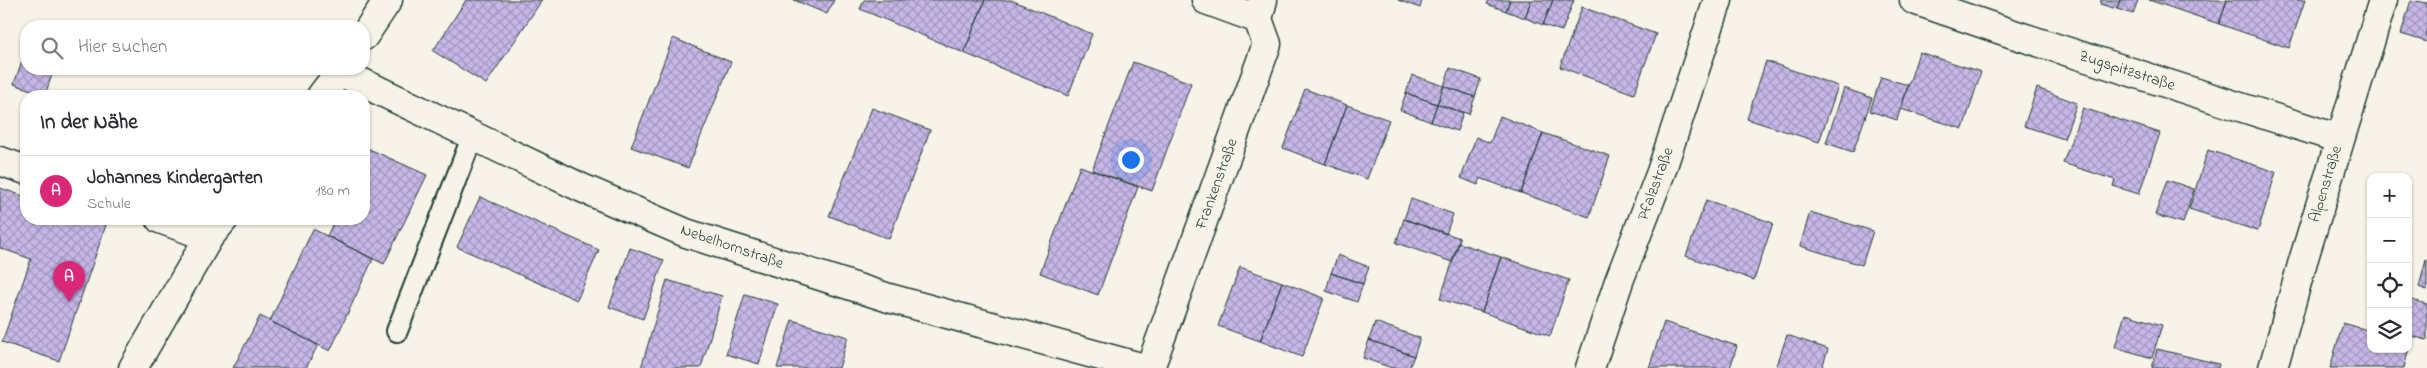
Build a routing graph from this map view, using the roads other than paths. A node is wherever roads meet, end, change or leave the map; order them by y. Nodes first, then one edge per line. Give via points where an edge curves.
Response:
1 (388, 0) edge
2 (1206, 0) edge
3 (1718, 0) edge
4 (1914, 0) edge
5 (2383, 0) edge
6 (1260, 10) edge
7 (370, 27) edge
8 (337, 75) edge
9 (351, 75) edge
10 (326, 90) edge
11 (473, 135) junction
12 (2340, 139) junction
13 (0, 161) edge
14 (20, 168) edge
15 (198, 225) edge
16 (217, 228) edge
17 (397, 331) dead end
18 (133, 368) edge
19 (1144, 368) edge
20 (1150, 368) edge
21 (1590, 368) edge
22 (2273, 368) edge

1 - 7 street
2 - 6 street
3 - 21 street, Pfalzstraße via 1663,166
4 - 12 street, Zugspitzstraße
5 - 12 street, Alpenstraße
6 - 20 street, Frankenstraße via 1267,44
8 - 10 street
9 - 11 street, Nebelhornstraße
11 - 17 lane
11 - 19 street, Nebelhornstraße via 582,188 686,233 871,292
12 - 22 street, Alpenstraße
13 - 14 street
15 - 16 street
16 - 18 street

